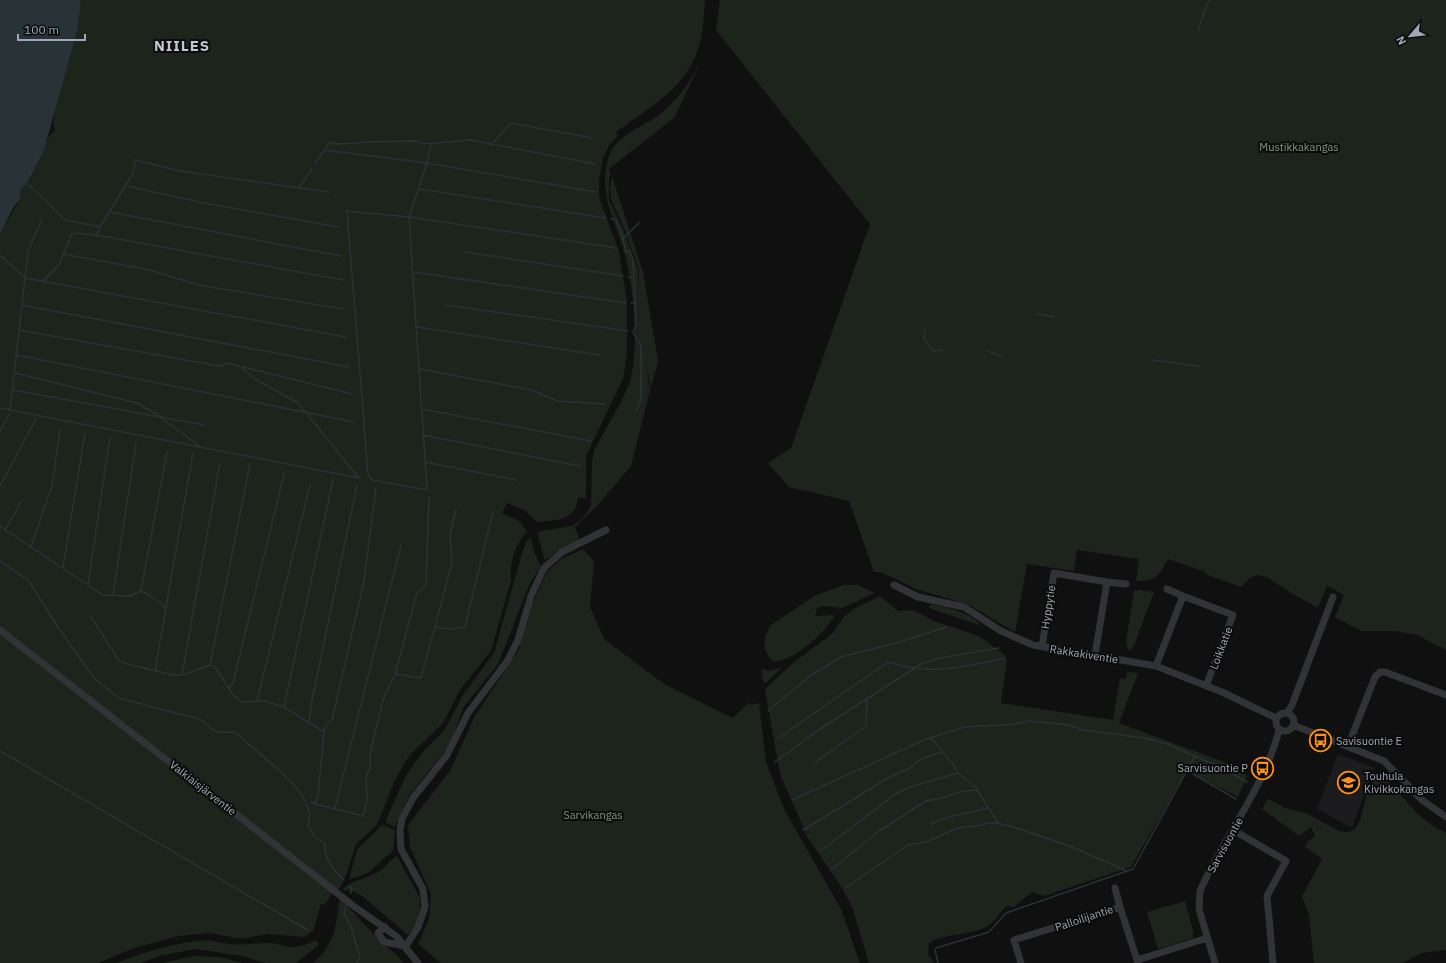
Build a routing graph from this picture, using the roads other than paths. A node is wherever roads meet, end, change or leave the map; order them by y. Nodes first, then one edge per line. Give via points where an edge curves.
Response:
1 (606, 530) dead end
2 (1107, 582) junction
3 (1126, 584) dead end
4 (894, 585) dead end
5 (1167, 589) dead end
6 (1183, 596) junction
7 (1333, 597) dead end
8 (0, 630) edge
9 (1042, 646) junction
10 (1094, 655) junction
11 (1156, 666) junction
12 (1206, 686) junction
13 (1446, 696) edge
14 (1287, 713) junction
15 (1276, 718) junction
16 (1293, 725) junction
17 (1279, 730) junction
18 (1348, 746) junction
19 (1446, 816) edge
20 (1234, 830) junction
21 (1115, 888) dead end
22 (1120, 907) junction
23 (385, 927) junction
24 (1207, 938) junction
25 (406, 946) junction
26 (1138, 962) edge
27 (418, 963) edge
28 (1021, 963) edge
29 (1215, 963) edge
30 (1273, 963) edge

1 - 25 street via 562,552 544,568 531,596 518,640 508,660 468,713 447,755 413,798 402,819 401,849 423,889 425,907 418,927
2 - 3 street, Hyppytie
2 - 9 street, Hyppytie via 1054,573
2 - 10 street
4 - 9 street, Rakkakiventie via 918,597 964,607 1012,637
5 - 6 street, Loikkatie
6 - 11 street
6 - 12 street, Loikkatie via 1233,615
7 - 14 street via 1292,706
8 - 23 street, Valkiaisjärventie via 355,907
9 - 10 street, Rakkakiventie
10 - 11 street, Rakkakiventie
11 - 12 street, Rakkakiventie
12 - 15 street, Rakkakiventie
13 - 18 street via 1380,672 1375,677
14 - 15 street
14 - 16 street via 1292,716
15 - 17 street
16 - 17 street via 1288,731
16 - 18 street
17 - 20 street, Sarvisuontie via 1264,774
18 - 19 street via 1384,761 1422,800
20 - 24 street, Sarvisuontie via 1203,885 1199,897 1199,909
20 - 30 street via 1286,861 1267,896
21 - 22 street
22 - 26 street, Palloilijantie
22 - 28 street, Palloilijantie via 1014,940
23 - 25 street, Valkiaisjärventie
23 - 25 street via 378,933 384,942
24 - 26 street
24 - 29 street, Sarvisuontie
25 - 27 street, Valkiaisjärventie

